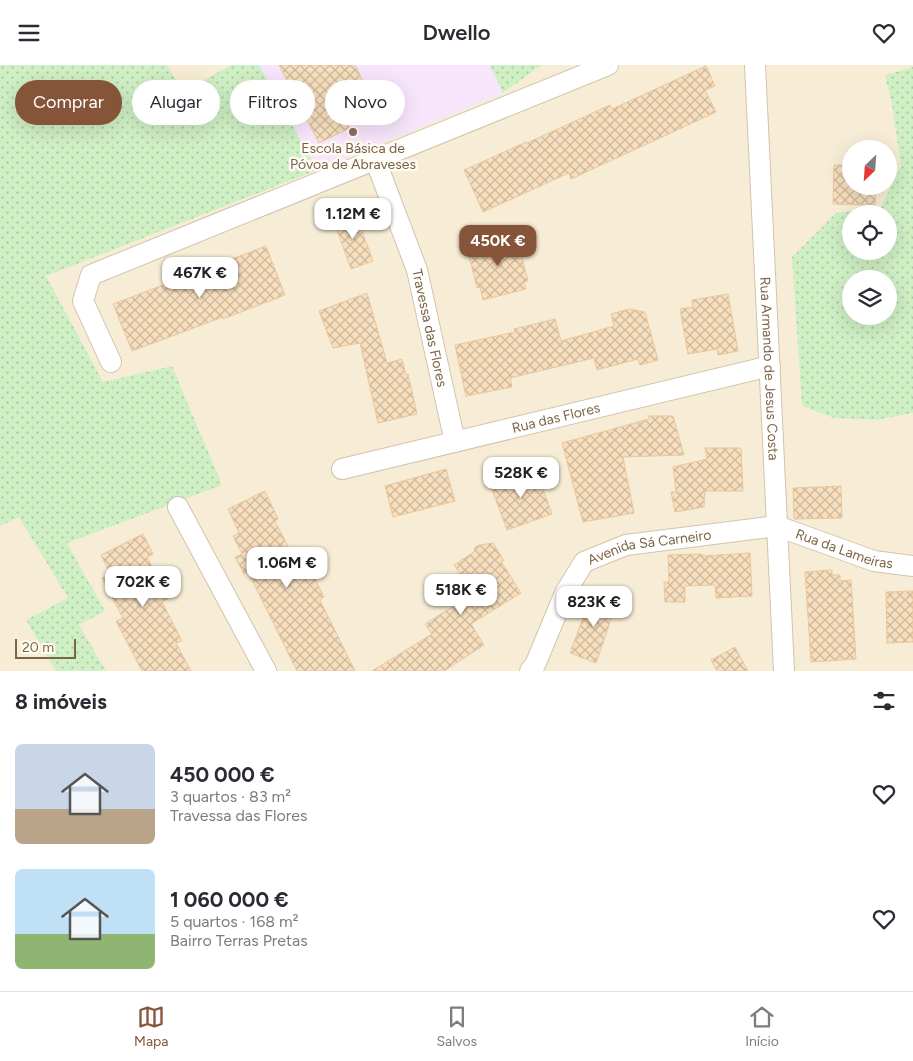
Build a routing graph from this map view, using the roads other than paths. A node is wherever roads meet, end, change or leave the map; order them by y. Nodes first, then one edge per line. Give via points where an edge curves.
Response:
1 (608, 65) edge
2 (755, 65) edge
3 (376, 159) junction
4 (111, 362) dead end
5 (770, 366) junction
6 (455, 442) junction
7 (342, 469) dead end
8 (178, 507) dead end
9 (778, 526) junction
10 (913, 566) edge
11 (266, 671) edge
12 (530, 671) edge
13 (784, 671) edge

1 - 3 street
2 - 5 street, Rua Armando de Jesus Costa
3 - 4 street via 91,275 83,301
3 - 6 street, Travessa das Flores via 417,270
5 - 6 street, Rua das Flores
5 - 9 street, Rua Armando de Jesus Costa
6 - 7 street, Rua das Flores
8 - 11 street
9 - 10 street, Rua da Lameiras via 874,561
9 - 12 street, Avenida Sá Carneiro via 626,545 584,562 564,593
9 - 13 street, Rua Armando de Jesus Costa

